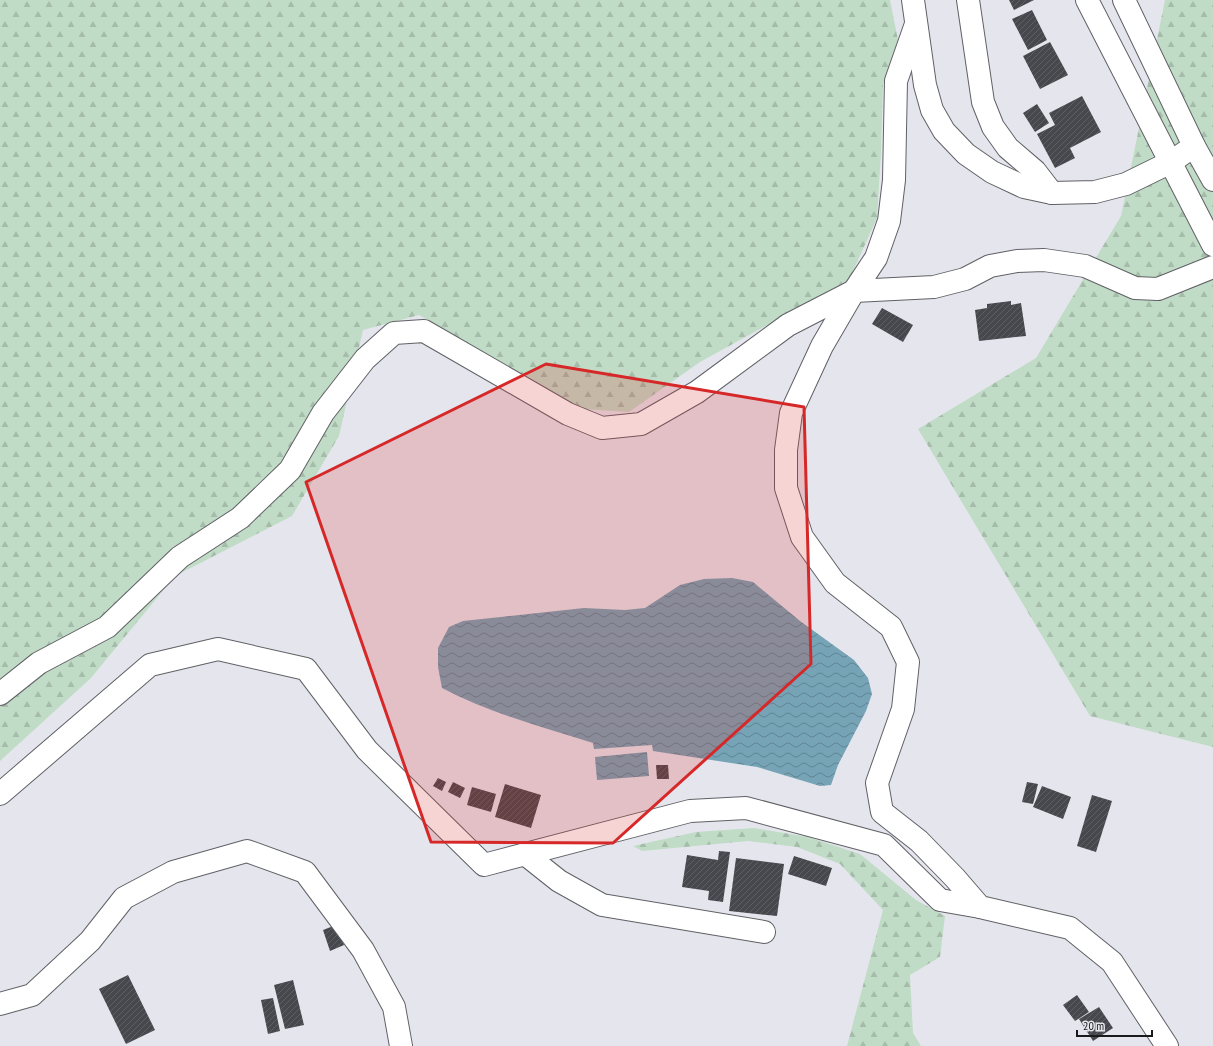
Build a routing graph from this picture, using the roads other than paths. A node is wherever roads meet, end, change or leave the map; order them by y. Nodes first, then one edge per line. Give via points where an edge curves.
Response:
1 (913, 0) edge
2 (968, 0) edge
3 (1087, 0) edge
4 (1129, 3) edge
5 (916, 24) junction
6 (1194, 146) junction
7 (1170, 162) junction
8 (1213, 180) edge
9 (1052, 193) junction
10 (1213, 245) edge
11 (1213, 267) edge
12 (854, 291) junction
13 (0, 694) edge
14 (0, 794) edge
15 (524, 854) junction
16 (980, 907) junction
17 (764, 932) dead end
18 (0, 1004) edge
19 (401, 1046) edge
20 (1167, 1046) edge

1 - 5 street
2 - 9 street via 983,102 993,127 1008,148 1035,171
3 - 7 street
4 - 6 street
5 - 9 street via 924,84 932,110 944,131 966,154 992,172 1024,187
5 - 12 street via 896,81 894,180 889,221 876,258
6 - 7 street
6 - 8 street
7 - 9 street via 1126,184 1095,192
7 - 10 street
11 - 12 street via 1158,289 1135,288 1085,266 1044,260 1017,261 990,266 965,279 934,287
12 - 13 street via 788,325 697,392 641,424 602,428 568,414 424,331 394,333 365,359 323,412 290,470 240,518 180,557 107,627 39,663
12 - 16 street via 822,346 791,413 786,450 786,488 802,537 835,583 891,627 908,662 903,709 877,783 882,812 919,841
14 - 15 street via 150,664 218,650 306,669 367,750 484,865
15 - 16 street via 690,811 746,808 884,845 940,900
15 - 17 street via 559,881 602,905
16 - 20 street via 1070,928 1112,962
18 - 19 street via 32,995 90,941 124,898 173,872 247,851 305,872 364,950 394,1007

